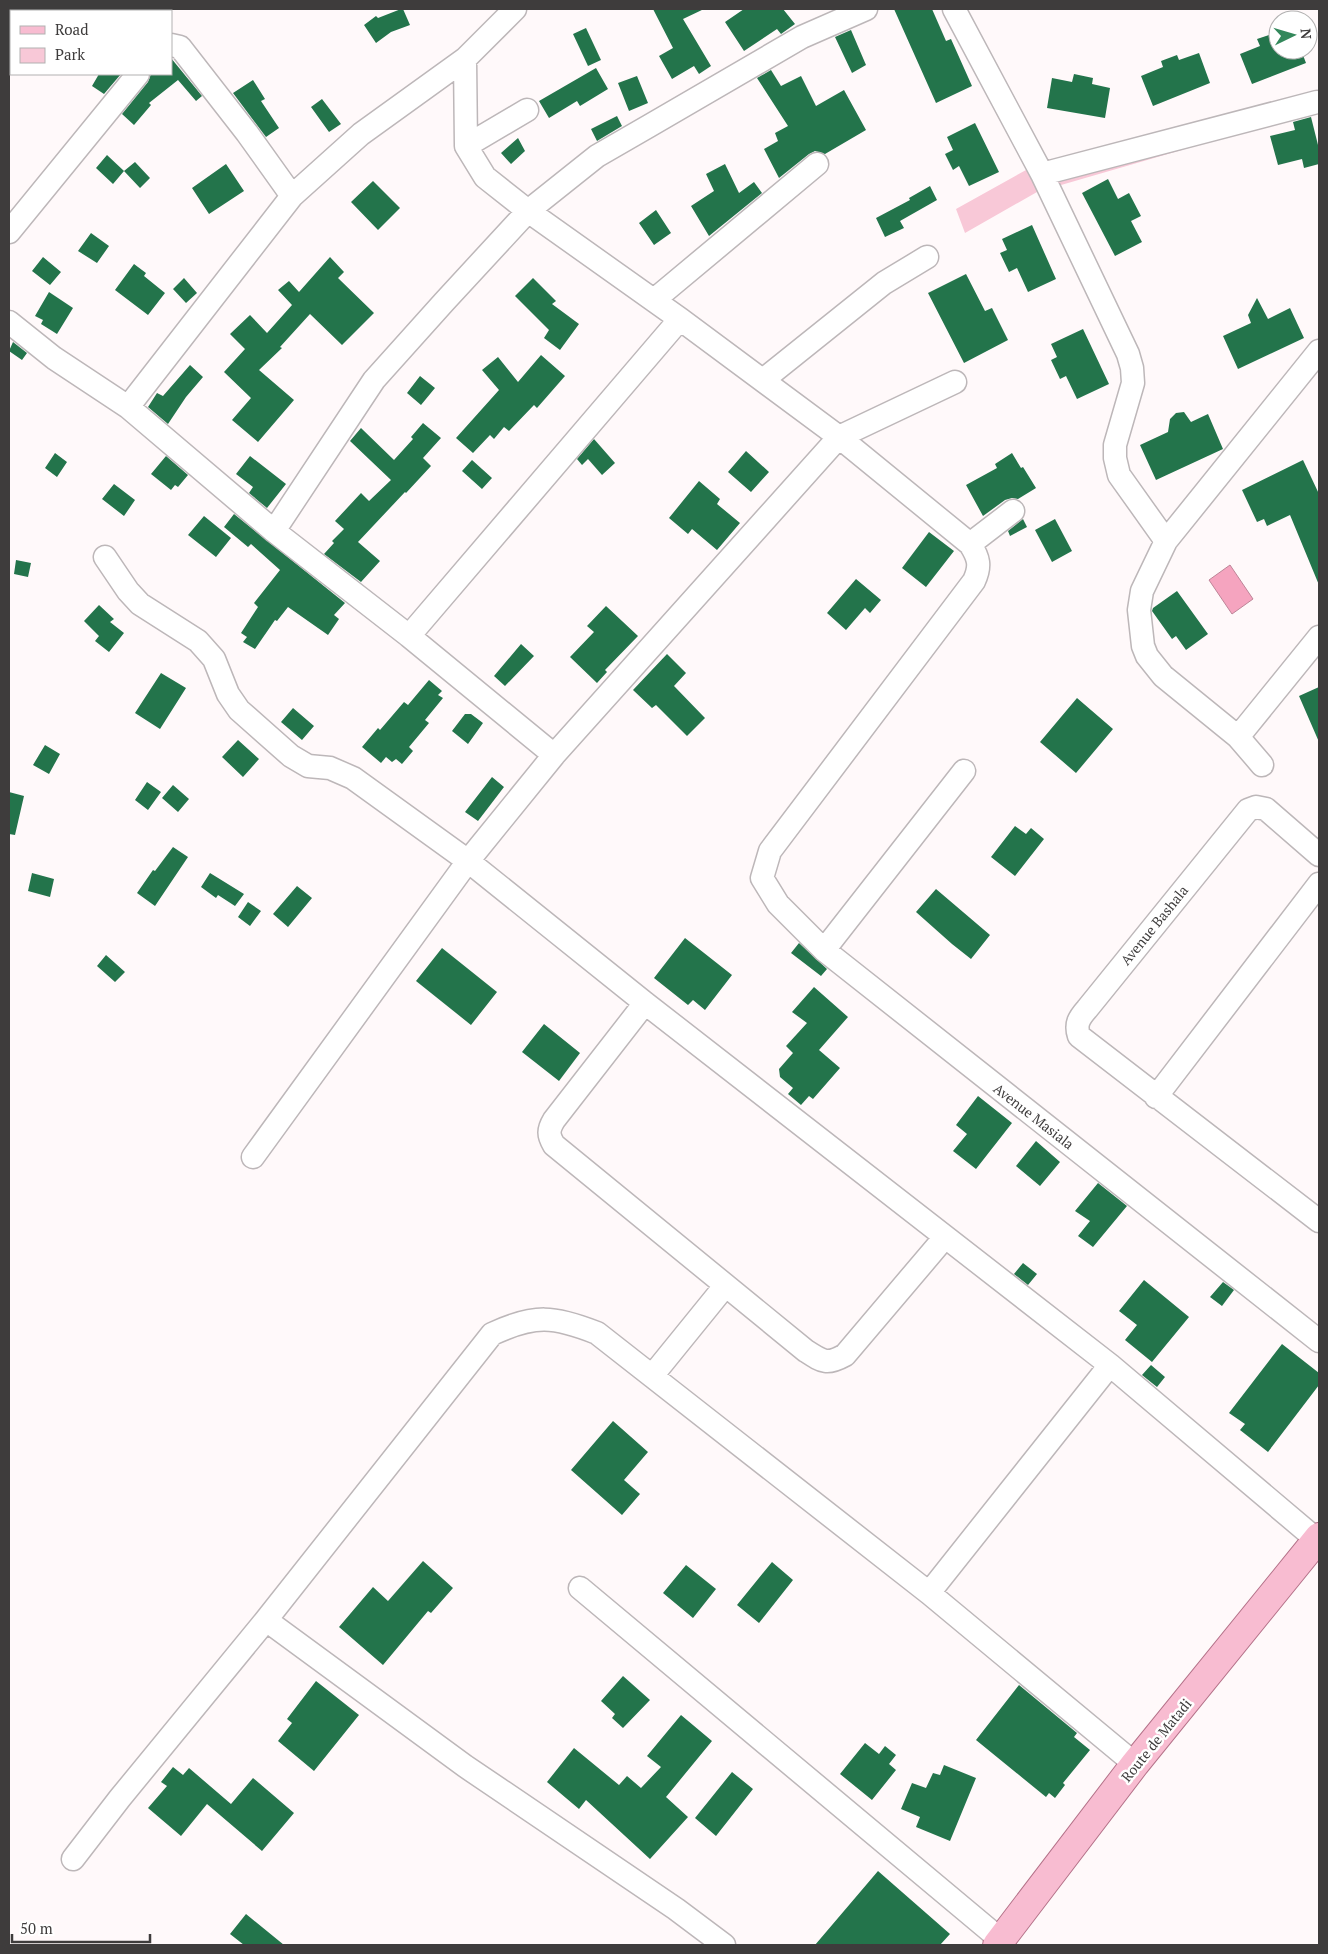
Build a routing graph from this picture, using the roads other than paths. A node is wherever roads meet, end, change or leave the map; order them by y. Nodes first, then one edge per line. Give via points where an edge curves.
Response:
1 (515, 9) edge
2 (866, 9) edge
3 (954, 9) edge
4 (172, 45) edge
5 (465, 59) junction
6 (137, 75) edge
7 (1317, 102) dead end
8 (528, 110) dead end
9 (466, 146) junction
10 (817, 164) dead end
11 (1042, 174) junction
12 (292, 196) junction
13 (528, 211) junction
14 (9, 232) edge
15 (928, 257) dead end
16 (654, 300) junction
17 (680, 319) junction
18 (9, 322) edge
19 (1319, 351) edge
20 (763, 380) junction
21 (955, 382) dead end
22 (128, 407) junction
23 (839, 438) junction
24 (1013, 511) dead end
25 (274, 531) junction
26 (1166, 541) junction
27 (970, 544) junction
28 (105, 557) dead end
29 (409, 636) junction
30 (1319, 636) edge
31 (1238, 737) junction
32 (554, 755) junction
33 (1262, 765) dead end
34 (964, 771) dead end
35 (1319, 855) edge
36 (468, 861) junction
37 (1319, 884) edge
38 (824, 950) junction
39 (646, 1004) junction
40 (1156, 1097) junction
41 (253, 1157) dead end
42 (1319, 1221) edge
43 (946, 1237) junction
44 (724, 1286) junction
45 (1319, 1341) edge
46 (1110, 1366) junction
47 (652, 1376) junction
48 (1318, 1538) edge
49 (580, 1588) dead end
50 (929, 1593) junction
51 (266, 1620) junction
52 (1135, 1764) junction
53 (73, 1860) dead end
54 (999, 1942) edge
55 (724, 1945) edge

1 - 5 street
2 - 13 street via 802,37 598,156
3 - 11 street
4 - 12 street via 180,47
5 - 9 street
5 - 12 street via 361,134
6 - 14 street
7 - 11 street
8 - 9 street
9 - 13 street via 485,176
10 - 16 street
11 - 26 street via 1128,354 1133,383 1115,445 1115,458 1119,475
12 - 22 street
13 - 16 street
13 - 25 street via 374,380
15 - 20 street via 884,283
16 - 17 street
17 - 20 street
17 - 29 street
18 - 22 street via 54,358
19 - 26 street
20 - 23 street
21 - 23 street
22 - 25 street
23 - 27 street
23 - 32 street
24 - 27 street
25 - 29 street
26 - 31 street via 1142,591 1139,610 1143,646 1163,676
27 - 38 street, Avenue Masiala via 978,557 979,570 974,581 770,851 762,878 778,904
28 - 36 street via 140,604 198,642 214,659 228,694 239,710 285,751 308,766 330,768 353,778
29 - 32 street
30 - 31 street
31 - 33 street
32 - 36 street
34 - 38 street
35 - 40 street, Avenue Bashala via 1266,809 1256,807 1248,810 1079,1018 1076,1027 1079,1036
36 - 39 street
36 - 41 street
37 - 40 street
38 - 45 street, Avenue Masiala
39 - 43 street
39 - 44 street via 548,1128 549,1137 554,1145
40 - 42 street, Avenue Bashala
43 - 44 street via 845,1355 833,1361 821,1361
43 - 46 street
44 - 47 street
46 - 48 street
46 - 50 street
47 - 50 street
47 - 51 street via 597,1333 569,1322 537,1319 514,1324 492,1334
48 - 52 main road, Route de Matadi
49 - 54 street
50 - 52 street
51 - 53 street
51 - 55 street via 464,1766 668,1903
52 - 54 main road, Route de Matadi

